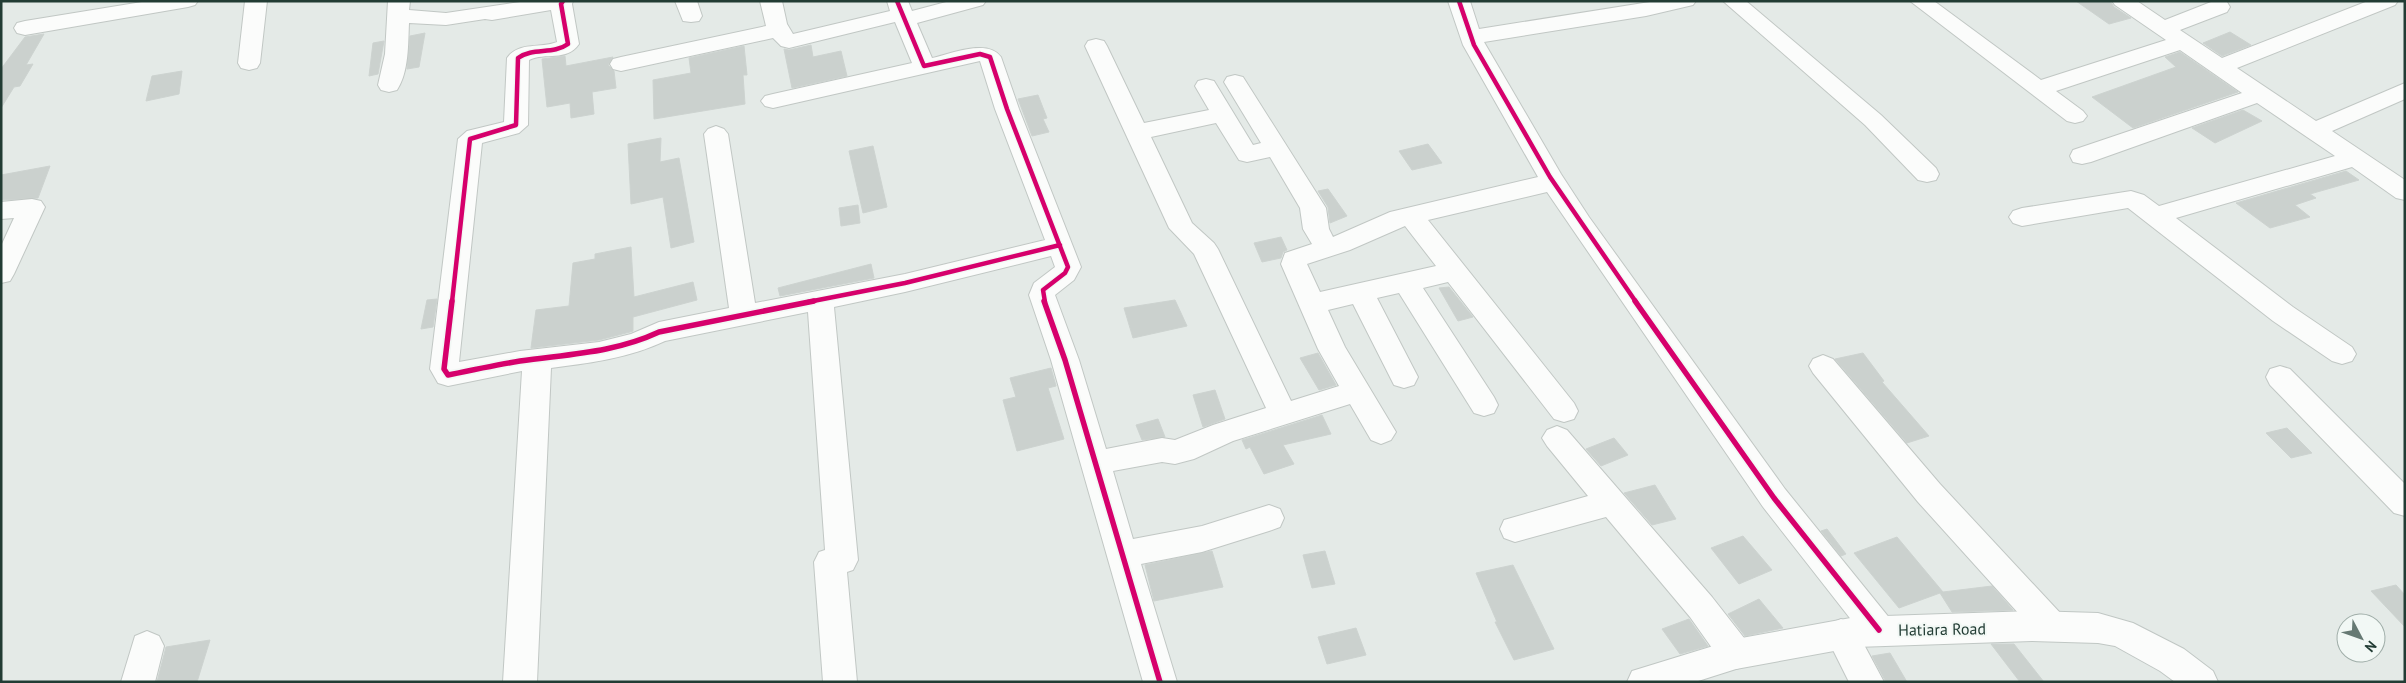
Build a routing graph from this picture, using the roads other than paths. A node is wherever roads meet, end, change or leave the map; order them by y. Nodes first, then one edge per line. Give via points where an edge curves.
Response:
1 (188, 1) edge
2 (256, 1) edge
3 (563, 1) edge
4 (771, 1) edge
5 (976, 1) edge
6 (1459, 1) edge
7 (1686, 1) edge
8 (1733, 1) edge
9 (1920, 1) edge
10 (2122, 1) edge
11 (2388, 1) edge
12 (1642, 5) edge
13 (2219, 7) dead end
14 (97, 9) edge
15 (399, 9) edge
16 (902, 12) edge
17 (25, 28) dead end
18 (2163, 29) junction
19 (779, 30) junction
20 (1471, 37) junction
21 (2183, 42) junction
22 (1096, 46) dead end
23 (249, 63) dead end
24 (621, 64) dead end
25 (926, 67) junction
26 (2219, 67) junction
27 (1235, 82) dead end
28 (389, 85) dead end
29 (1206, 86) dead end
30 (2038, 89) junction
31 (2405, 90) edge
32 (2261, 94) junction
33 (773, 101) dead end
34 (1223, 114) junction
35 (2075, 116) dead end
36 (2315, 130) junction
37 (1138, 132) junction
38 (716, 134) dead end
39 (1277, 148) junction
40 (2082, 156) dead end
41 (2356, 158) junction
42 (1927, 174) dead end
43 (1553, 182) junction
44 (2405, 192) edge
45 (1, 211) edge
46 (2155, 215) junction
47 (1410, 216) junction
48 (2022, 217) dead end
49 (1060, 245) junction
50 (1327, 248) junction
51 (1454, 271) junction
52 (1, 274) edge
53 (1406, 283) junction
54 (1361, 293) junction
55 (820, 300) junction
56 (1312, 304) junction
57 (743, 315) junction
58 (2342, 354) dead end
59 (537, 360) junction
60 (1823, 366) dead end
61 (1404, 377) dead end
62 (2280, 377) dead end
63 (1357, 391) junction
64 (1484, 405) dead end
65 (1283, 414) junction
66 (1381, 432) dead end
67 (1095, 463) junction
68 (1610, 503) junction
69 (2405, 504) edge
70 (1269, 518) dead end
71 (1515, 528) dead end
72 (1122, 554) junction
73 (2052, 626) junction
74 (1879, 630) junction
75 (1841, 634) junction
76 (147, 646) dead end
77 (1736, 654) junction
78 (138, 682) edge
79 (520, 682) edge
80 (840, 682) edge
81 (1160, 682) edge
82 (1644, 682) edge
83 (1867, 682) edge
84 (2201, 682) edge

1 - 14 street
2 - 23 street
3 - 15 street via 446,19
3 - 59 street via 568,44 518,58 516,125 470,139 444,369 448,375 456,375
4 - 19 street
5 - 16 street
6 - 20 street
7 - 12 street
8 - 42 street via 1873,120
9 - 30 street
10 - 18 street
11 - 26 street
12 - 20 street
13 - 18 street
14 - 17 street
15 - 28 street via 395,60
16 - 19 street via 792,41 783,38
16 - 25 street via 922,65
18 - 21 street
19 - 24 street
20 - 43 street
21 - 26 street
21 - 30 street
22 - 37 street
25 - 33 street
25 - 49 street via 980,54 990,56
26 - 32 street
27 - 39 street
29 - 34 street
30 - 35 street
31 - 36 street
32 - 36 street
32 - 40 street
34 - 37 street
34 - 39 street via 1248,154
36 - 41 street
37 - 65 street via 1182,228 1205,249
38 - 57 street
39 - 50 street via 1313,208 1316,229
41 - 44 street
41 - 46 street
43 - 47 street
43 - 74 street via 1621,284 1774,498
45 - 52 street via 32,207
46 - 48 street via 2132,199
46 - 58 street via 2283,314
47 - 50 street
47 - 51 street
49 - 55 street
49 - 67 street via 1068,267 1043,290 1042,295
50 - 56 street via 1293,261
51 - 53 street
51 - 68 street via 1560,424
53 - 54 street
53 - 64 street
54 - 56 street
54 - 61 street
55 - 57 street
55 - 80 street
56 - 63 street via 1332,349
57 - 59 street via 659,332 638,342 599,352
59 - 79 street
60 - 73 street via 1929,493
62 - 69 street
63 - 65 street
63 - 66 street
65 - 67 street via 1175,452 1162,450
67 - 72 street
68 - 71 street
68 - 77 street via 1701,607
70 - 72 street via 1202,539
72 - 81 street
73 - 74 street, Hatiara Road
73 - 84 street, Hatiara Road via 2098,628 2121,633 2172,660
74 - 75 street, Hatiara Road
75 - 77 street, Hatiara Road
75 - 83 street
76 - 78 street
77 - 82 street, Hatiara Road

